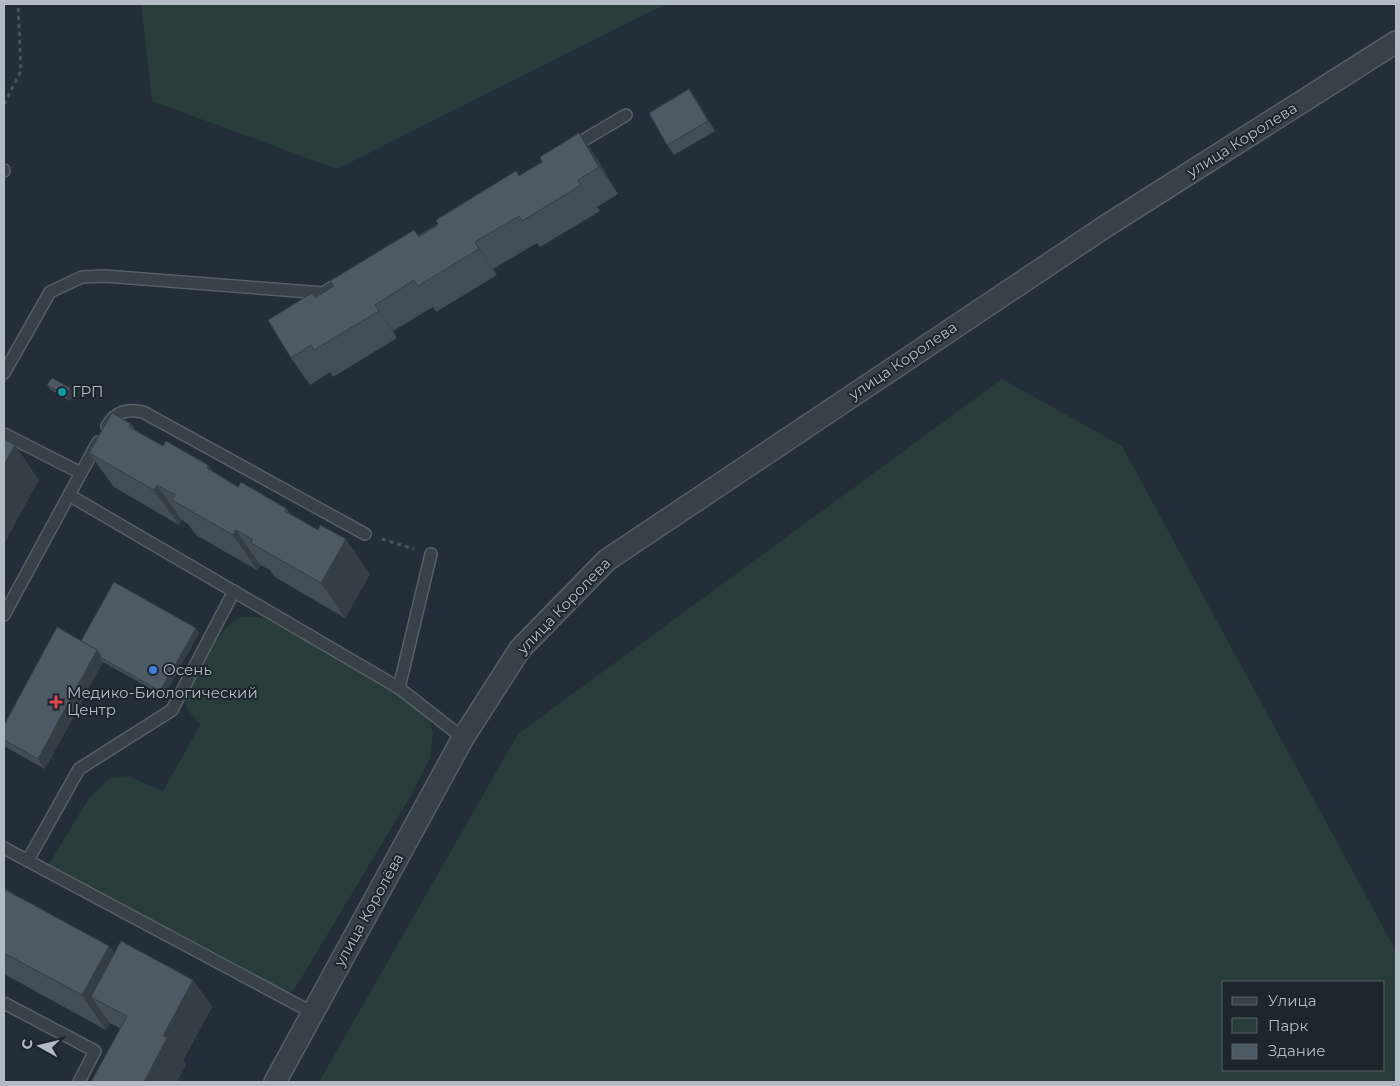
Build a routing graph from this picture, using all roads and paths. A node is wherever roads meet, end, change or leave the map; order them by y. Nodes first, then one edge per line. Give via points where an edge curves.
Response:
1 (18, 4) edge
2 (1396, 42) edge
3 (4, 104) edge
4 (626, 116) dead end
5 (559, 155) edge
6 (348, 278) edge
7 (4, 374) edge
8 (4, 434) edge
9 (81, 473) junction
10 (69, 496) junction
11 (365, 534) joint
12 (431, 554) joint
13 (234, 591) junction
14 (4, 615) edge
15 (399, 688) junction
16 (463, 738) junction
17 (4, 848) edge
18 (28, 860) junction
19 (4, 1003) edge
20 (313, 1013) junction
21 (79, 1082) edge
22 (275, 1082) edge

1 - 3 path via 20,71
2 - 16 street, улица Королева via 1098,231 607,560 520,648
4 - 5 lane
6 - 7 lane via 323,293 106,276 82,277 50,292
8 - 9 lane
9 - 10 lane
9 - 11 lane via 112,417 122,411 143,412
10 - 13 lane
10 - 14 lane
11 - 12 path
12 - 15 lane
13 - 15 lane
13 - 18 lane via 172,710 79,769
15 - 16 lane
16 - 20 street, улица Королёва
17 - 18 lane
18 - 20 lane
19 - 21 lane via 95,1051
20 - 22 street, улица Королёва

